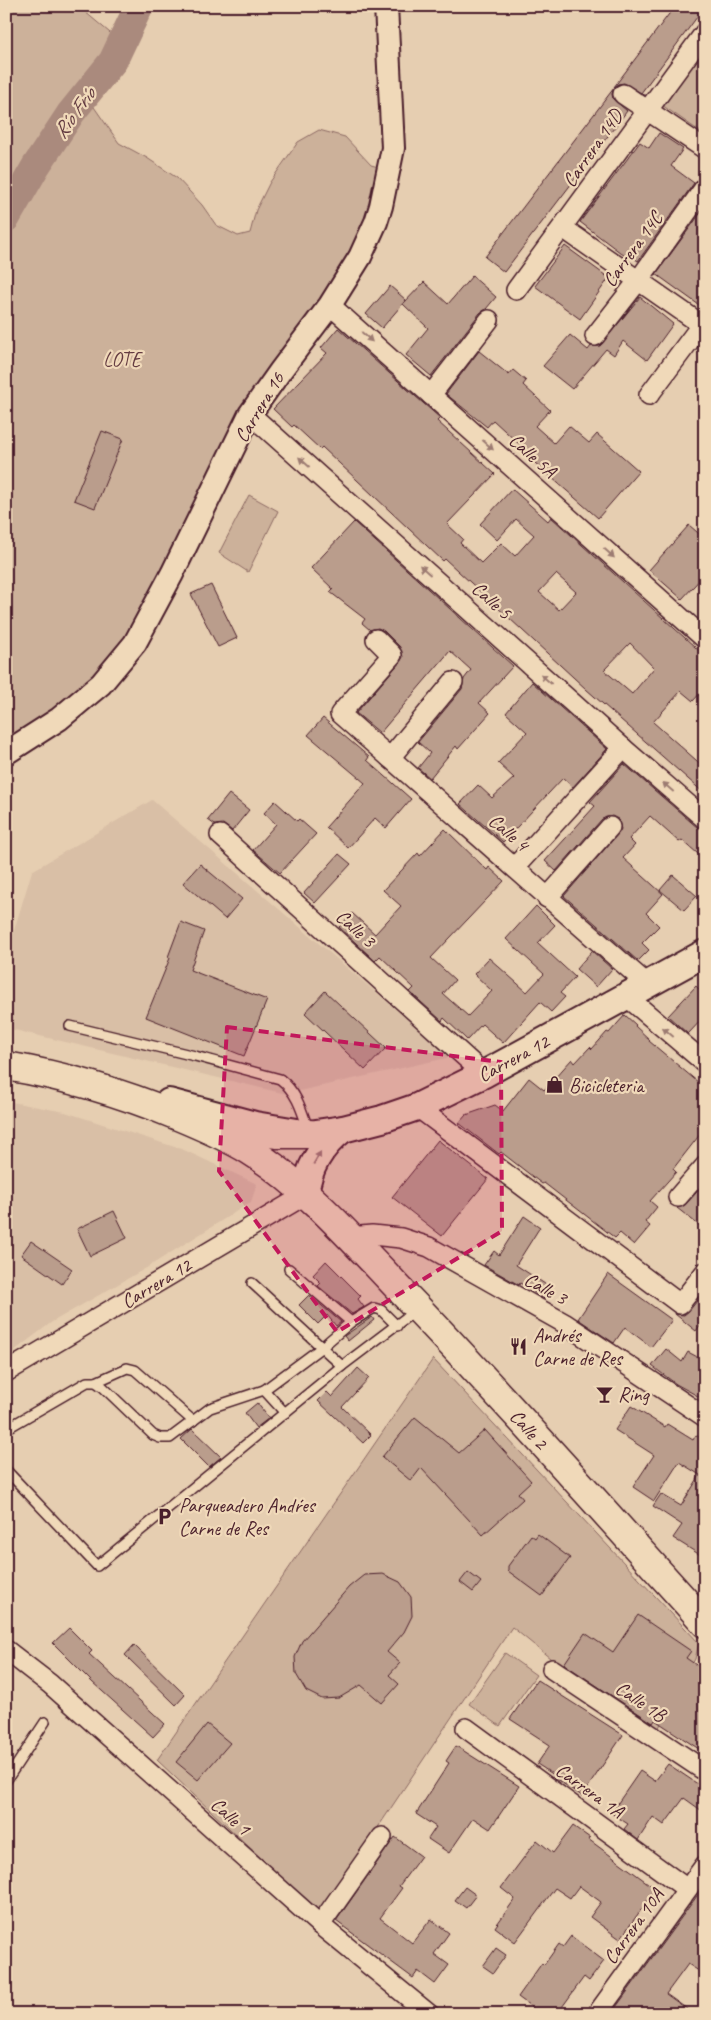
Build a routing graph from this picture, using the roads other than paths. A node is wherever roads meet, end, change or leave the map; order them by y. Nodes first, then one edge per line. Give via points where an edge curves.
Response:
1 (386, 6) edge
2 (705, 32) edge
3 (623, 94) dead end
4 (647, 110) junction
5 (705, 149) edge
6 (705, 187) edge
7 (563, 228) junction
8 (638, 281) junction
9 (516, 290) dead end
10 (330, 305) junction
11 (489, 320) dead end
12 (704, 324) edge
13 (595, 336) dead end
14 (432, 395) junction
15 (649, 395) dead end
16 (250, 414) junction
17 (376, 639) dead end
18 (705, 639) edge
19 (453, 682) dead end
20 (623, 748) junction
21 (11, 750) edge
22 (390, 758) junction
23 (705, 819) edge
24 (610, 828) dead end
25 (220, 836) dead end
26 (515, 867) junction
27 (547, 898) junction
28 (705, 953) edge
29 (637, 990) junction
30 (70, 1026) dead end
31 (705, 1064) edge
32 (7, 1070) edge
33 (484, 1074) junction
34 (66, 1096) junction
35 (417, 1107) junction
36 (185, 1119) junction
37 (343, 1129) junction
38 (309, 1134) junction
39 (705, 1166) edge
40 (305, 1195) junction
41 (678, 1197) dead end
42 (350, 1237) junction
43 (289, 1269) dead end
44 (705, 1272) edge
45 (252, 1283) dead end
46 (418, 1309) junction
47 (351, 1322) junction
48 (397, 1326) junction
49 (322, 1347) junction
50 (342, 1366) junction
51 (6, 1372) edge
52 (96, 1382) junction
53 (264, 1390) junction
54 (285, 1413) junction
55 (705, 1417) edge
56 (193, 1421) junction
57 (6, 1429) edge
58 (6, 1470) edge
59 (705, 1623) edge
60 (6, 1650) edge
61 (552, 1669) dead end
62 (45, 1722) dead end
63 (466, 1728) dead end
64 (705, 1771) edge
65 (6, 1781) edge
66 (382, 1837) dead end
67 (705, 1865) edge
68 (687, 1889) junction
69 (320, 1926) junction
70 (429, 2014) edge
71 (597, 2014) edge

1 - 10 street, Carrera 16 via 393,126 390,170 369,239
2 - 4 street, Carrera 14D
3 - 4 street
4 - 5 street
4 - 7 street, Carrera 14D
6 - 8 street, Carrera 14C
7 - 8 street
7 - 9 street, Carrera 14D
8 - 12 street
8 - 13 street, Carrera 14C
10 -> 14 street, Calle 5A
10 - 16 street, Carrera 16
11 - 14 street
12 - 15 street
14 -> 18 street, Calle 5A
20 -> 16 street, Calle 5
16 - 21 street, Carrera 16 via 135,643 102,684 59,719
17 - 22 street, Calle 4 via 392,655 340,714
19 - 22 street
23 -> 20 street, Calle 5
20 - 26 street
22 - 26 street, Calle 4
24 - 27 street
25 - 33 street, Calle 3
26 - 27 street, Calle 4
27 - 29 street, Calle 4
28 - 29 main road, Carrera 12
31 -> 29 street, Calle 4
29 - 33 main road, Carrera 12
30 - 38 lane via 280,1079 290,1087 299,1103
32 - 34 main road via 45,1092
32 - 36 main road via 98,1087
32 - 38 main road, Carrera 12 via 51,1067 77,1072 186,1108
33 - 35 main road, Carrera 12
34 - 36 main road
34 - 40 main road via 170,1130
35 - 37 main road, Carrera 12
35 - 44 street via 680,1304
36 - 38 main road via 247,1132
36 - 40 main road, Calle 2 via 250,1150
37 - 38 main road, Carrera 12
40 -> 37 main road via 316,1158
39 - 41 street
40 - 42 main road, Calle 2
40 - 51 street, Carrera 12
42 - 46 main road, Calle 2
42 - 55 street, Calle 3 via 401,1238 429,1248 564,1323
43 - 47 lane
45 - 49 lane
46 - 48 lane
46 - 59 main road, Calle 2
47 - 48 lane via 374,1308 381,1310
47 - 49 lane
48 - 50 lane
49 - 50 lane
49 - 53 lane
50 - 54 lane
52 - 56 lane via 127,1368 135,1370
52 - 56 lane via 160,1438 170,1438
52 - 57 lane via 87,1382
53 - 54 lane
53 - 56 lane via 210,1408
54 - 58 lane via 97,1566
60 - 69 street, Calle 1 via 50,1684
61 - 64 street, Calle 1B
62 - 65 lane
63 - 68 street, Carrera 1A
66 - 69 street
67 - 68 street, Carrera 10A
68 - 71 street, Carrera 10A
69 - 70 street, Calle 1

